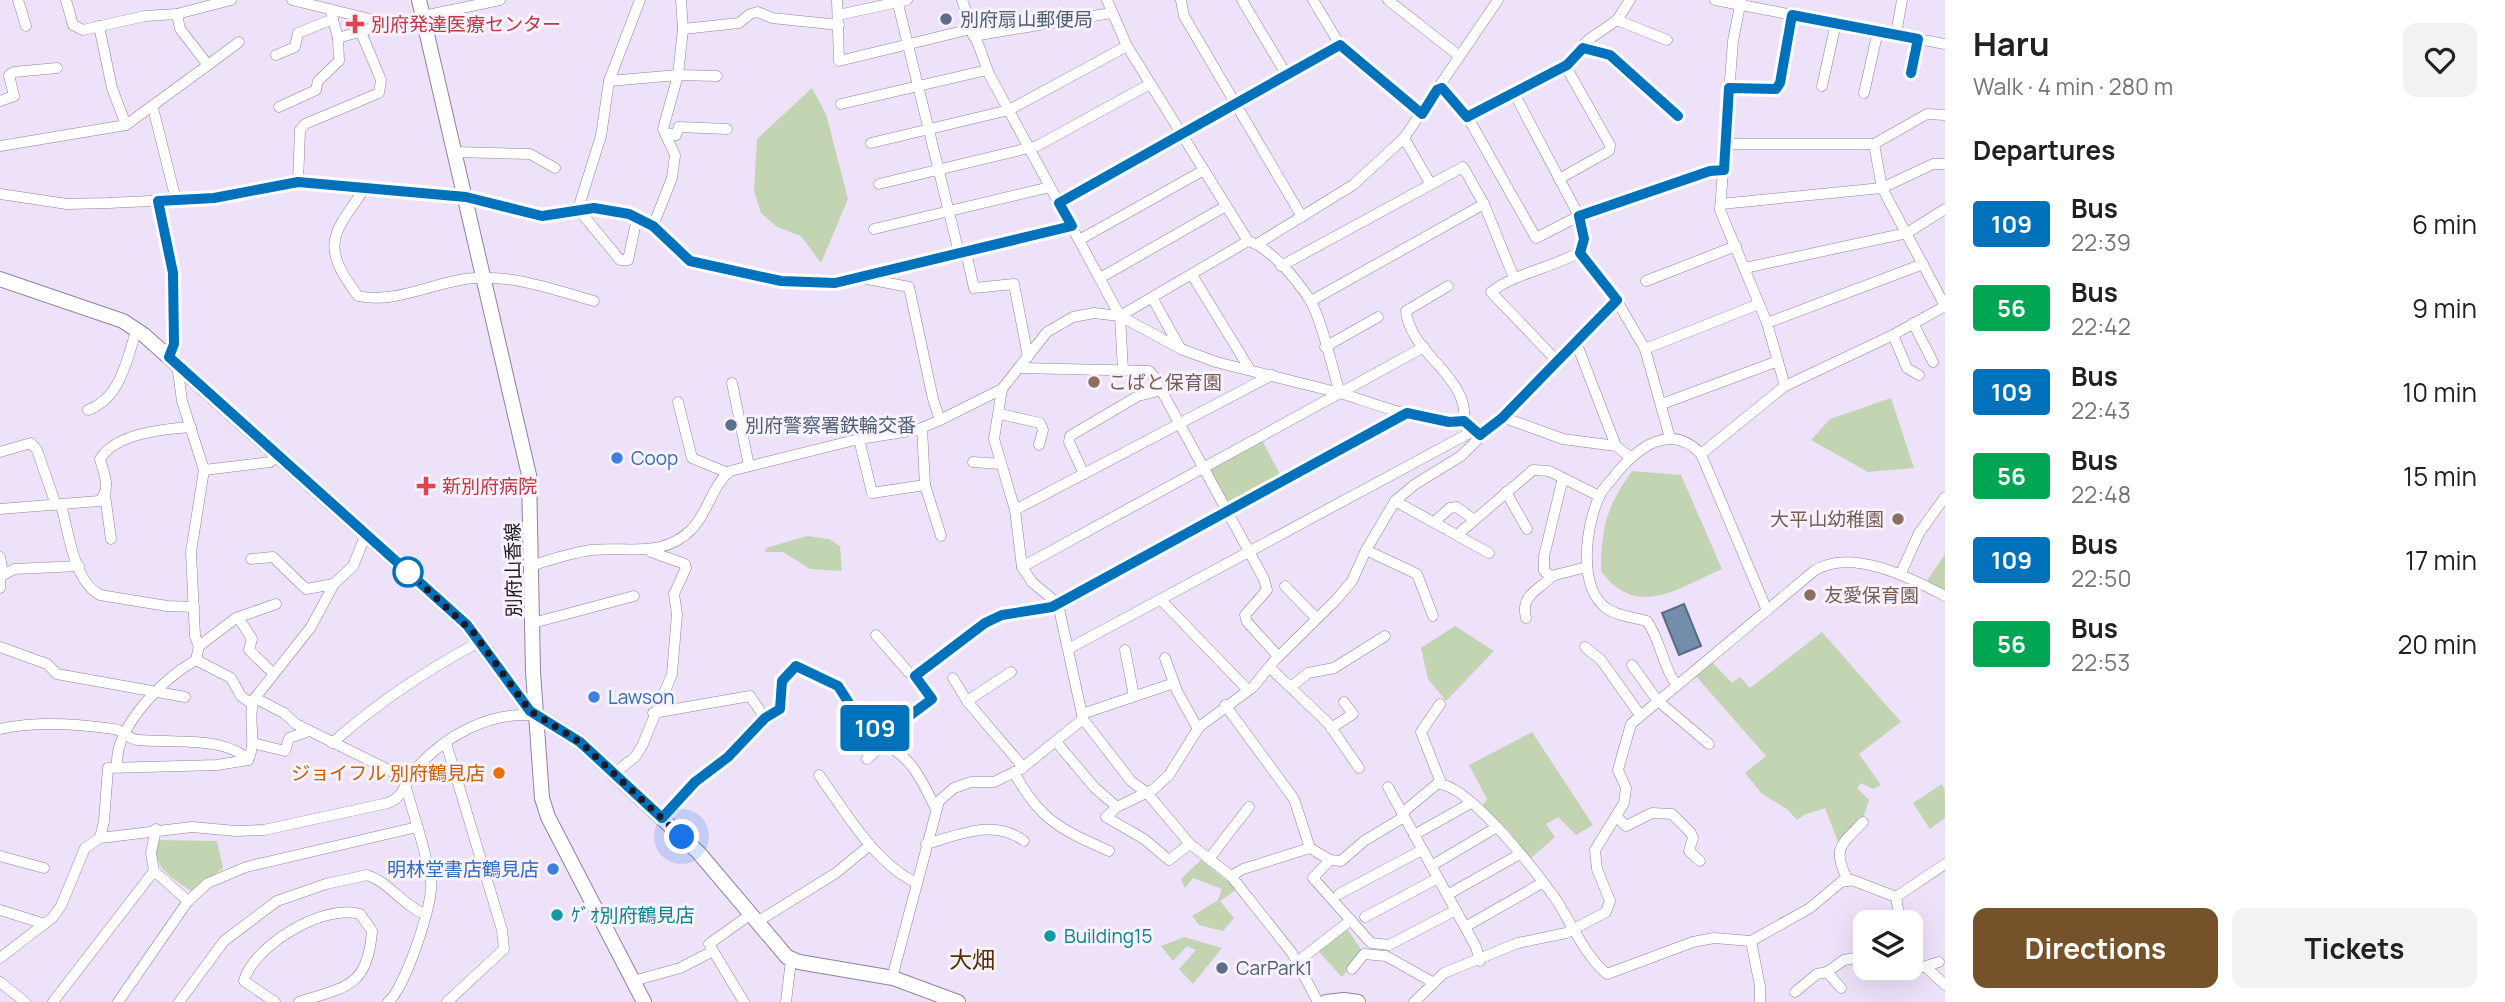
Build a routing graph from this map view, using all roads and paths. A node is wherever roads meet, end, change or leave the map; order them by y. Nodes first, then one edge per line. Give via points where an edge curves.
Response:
1 (18, 0) edge
2 (66, 0) edge
3 (232, 0) edge
4 (292, 0) edge
5 (419, 0) edge
6 (500, 0) edge
7 (640, 0) edge
8 (681, 0) edge
9 (837, 0) edge
10 (962, 0) edge
11 (1107, 0) edge
12 (1181, 0) edge
13 (1242, 0) edge
14 (1313, 0) edge
15 (1388, 0) edge
16 (1498, 0) edge
17 (1630, 0) edge
18 (1715, 0) edge
19 (1902, 0) edge
20 (901, 1) edge
21 (1740, 2) edge
22 (177, 13) junction
23 (1111, 13) junction
24 (332, 14) junction
25 (1792, 15) junction
26 (424, 19) junction
27 (839, 20) junction
28 (1618, 20) junction
29 (386, 23) junction
30 (1836, 23) junction
31 (26, 26) dead end
32 (99, 26) junction
33 (683, 29) junction
34 (360, 30) junction
35 (1878, 31) junction
36 (972, 32) junction
37 (1896, 34) junction
38 (338, 37) junction
39 (1918, 39) junction
40 (1667, 40) dead end
41 (239, 42) dead end
42 (1945, 44) edge
43 (1340, 45) junction
44 (910, 46) junction
45 (1126, 46) junction
46 (1583, 48) junction
47 (276, 55) dead end
48 (1458, 55) junction
49 (208, 65) junction
50 (1565, 65) junction
51 (57, 68) dead end
52 (988, 70) junction
53 (1911, 73) dead end
54 (1286, 74) junction
55 (678, 75) junction
56 (717, 76) dead end
57 (609, 81) junction
58 (1150, 84) junction
59 (1822, 86) dead end
60 (918, 87) junction
61 (1729, 88) junction
62 (1437, 90) junction
63 (1514, 93) junction
64 (1864, 93) dead end
65 (0, 101) edge
66 (1234, 103) junction
67 (841, 104) dead end
68 (279, 107) dead end
69 (153, 108) junction
70 (1009, 110) junction
71 (1422, 114) junction
72 (1945, 115) edge
73 (1678, 116) dead end
74 (1467, 117) junction
75 (126, 125) junction
76 (727, 129) dead end
77 (927, 129) junction
78 (665, 133) junction
79 (1181, 133) junction
80 (1404, 138) junction
81 (871, 143) dead end
82 (1725, 144) junction
83 (1874, 144) junction
84 (0, 146) edge
85 (1029, 148) junction
86 (455, 152) junction
87 (1945, 164) edge
88 (555, 168) dead end
89 (1204, 170) junction
90 (1724, 170) junction
91 (938, 171) junction
92 (1559, 179) junction
93 (298, 182) junction
94 (1430, 183) junction
95 (879, 184) dead end
96 (366, 187) junction
97 (1049, 187) junction
98 (1882, 188) junction
99 (0, 194) edge
100 (466, 197) junction
101 (176, 200) junction
102 (158, 201) junction
103 (1059, 203) junction
104 (1484, 204) junction
105 (1721, 204) junction
106 (1226, 206) junction
107 (578, 209) junction
108 (1945, 209) edge
109 (948, 213) junction
110 (1579, 216) junction
111 (1302, 217) junction
112 (637, 218) junction
113 (653, 226) junction
114 (1072, 226) junction
115 (874, 229) dead end
116 (1907, 233) junction
117 (1079, 240) junction
118 (1253, 242) junction
119 (1736, 246) junction
120 (963, 253) junction
121 (1580, 253) junction
122 (1923, 264) junction
123 (1281, 266) junction
124 (1745, 268) junction
125 (1192, 275) junction
126 (484, 278) junction
127 (860, 278) junction
128 (1100, 278) junction
129 (1514, 278) junction
130 (0, 279) edge
131 (1646, 281) dead end
132 (1448, 286) dead end
133 (1153, 299) junction
134 (1617, 300) junction
135 (594, 301) dead end
136 (1311, 301) junction
137 (1759, 304) junction
138 (1945, 306) edge
139 (1120, 316) junction
140 (1378, 317) dead end
141 (1767, 323) junction
142 (1913, 323) junction
143 (137, 329) junction
144 (1893, 335) junction
145 (1576, 342) junction
146 (1325, 347) junction
147 (1424, 347) junction
148 (1181, 349) junction
149 (1645, 349) junction
150 (1028, 358) junction
151 (173, 361) junction
152 (1557, 361) junction
153 (1778, 361) junction
154 (1933, 362) dead end
155 (1021, 368) junction
156 (1249, 368) junction
157 (1123, 370) junction
158 (1272, 375) junction
159 (1919, 375) dead end
160 (732, 383) dead end
161 (1784, 386) junction
162 (1003, 389) junction
163 (1162, 390) junction
164 (1340, 393) junction
165 (678, 402) dead end
166 (1662, 404) junction
167 (88, 410) dead end
168 (1407, 413) junction
169 (1000, 414) junction
170 (1502, 418) junction
171 (940, 420) junction
172 (1464, 421) junction
173 (1180, 424) junction
174 (191, 427) junction
175 (922, 428) junction
176 (1477, 433) junction
177 (1670, 438) junction
178 (859, 439) junction
179 (1039, 445) dead end
180 (1616, 446) junction
181 (0, 452) edge
182 (278, 454) junction
183 (1702, 454) junction
184 (1630, 457) junction
185 (973, 462) dead end
186 (1002, 464) junction
187 (749, 466) junction
188 (1203, 468) junction
189 (204, 470) junction
190 (728, 473) junction
191 (1084, 474) junction
192 (1563, 478) junction
193 (925, 485) junction
194 (1506, 492) junction
195 (106, 495) junction
196 (1599, 496) junction
197 (1945, 497) edge
198 (1395, 501) junction
199 (59, 505) junction
200 (0, 509) edge
201 (1015, 510) junction
202 (1228, 513) junction
203 (1474, 520) junction
204 (1434, 522) junction
205 (1527, 529) dead end
206 (366, 534) junction
207 (1457, 535) junction
208 (941, 536) dead end
209 (111, 539) dead end
210 (648, 550) junction
211 (1366, 550) junction
212 (1251, 551) junction
213 (1489, 553) dead end
214 (0, 557) edge
215 (251, 559) dead end
216 (534, 565) junction
217 (79, 566) junction
218 (1022, 567) junction
219 (1587, 567) junction
220 (3, 573) junction
221 (1901, 573) junction
222 (1552, 576) junction
223 (334, 584) junction
224 (1286, 586) dead end
225 (0, 588) edge
226 (634, 596) dead end
227 (1945, 596) edge
228 (1161, 600) junction
229 (276, 604) dead end
230 (1058, 604) junction
231 (194, 607) junction
232 (1766, 608) junction
233 (1433, 616) dead end
234 (238, 617) junction
235 (1317, 618) junction
236 (1526, 618) dead end
237 (533, 623) junction
238 (876, 635) dead end
239 (1385, 636) dead end
240 (481, 641) junction
241 (0, 647) edge
242 (199, 647) junction
243 (1585, 647) dead end
244 (1070, 649) junction
245 (1125, 650) dead end
246 (1278, 656) junction
247 (1165, 658) dead end
248 (196, 660) junction
249 (1632, 665) dead end
250 (1269, 667) junction
251 (1011, 672) dead end
252 (273, 673) junction
253 (915, 676) junction
254 (953, 678) dead end
255 (1174, 683) junction
256 (1676, 684) junction
257 (1292, 685) junction
258 (1248, 690) junction
259 (156, 692) junction
260 (1134, 696) junction
261 (185, 697) dead end
262 (1657, 700) junction
263 (254, 701) junction
264 (967, 701) junction
265 (1343, 702) dead end
266 (1440, 704) dead end
267 (1225, 705) junction
268 (653, 713) junction
269 (1640, 715) junction
270 (536, 716) junction
271 (1082, 716) junction
272 (765, 718) junction
273 (1331, 728) junction
274 (0, 729) edge
275 (1198, 729) junction
276 (309, 730) junction
277 (124, 733) junction
278 (884, 735) junction
279 (253, 743) junction
280 (332, 743) junction
281 (446, 743) junction
282 (1057, 743) junction
283 (1709, 744) dead end
284 (884, 747) junction
285 (867, 759) dead end
286 (248, 760) junction
287 (117, 765) junction
288 (1359, 768) dead end
289 (1019, 769) junction
290 (616, 772) dead end
291 (819, 775) dead end
292 (1441, 783) junction
293 (407, 784) junction
294 (1388, 787) dead end
295 (1147, 793) junction
296 (1471, 803) junction
297 (1118, 807) junction
298 (1249, 807) dead end
299 (936, 810) junction
300 (1403, 815) junction
301 (1616, 816) junction
302 (662, 818) junction
303 (1863, 822) dead end
304 (417, 827) junction
305 (1497, 827) junction
306 (156, 829) junction
307 (1414, 835) junction
308 (100, 838) junction
309 (1024, 841) dead end
310 (926, 844) junction
311 (1190, 844) junction
312 (870, 845) junction
313 (1310, 848) junction
314 (1422, 850) junction
315 (1108, 851) dead end
316 (1520, 854) junction
317 (0, 856) edge
318 (1209, 859) junction
319 (1330, 860) junction
320 (1700, 861) dead end
321 (1945, 864) edge
322 (1431, 866) junction
323 (44, 868) dead end
324 (154, 871) junction
325 (1231, 876) junction
326 (1438, 878) junction
327 (1848, 881) junction
328 (916, 883) junction
329 (1542, 883) junction
330 (1339, 894) dead end
331 (1447, 895) junction
332 (1896, 897) junction
333 (188, 901) junction
334 (0, 910) edge
335 (1455, 910) junction
336 (1898, 910) edge
337 (425, 914) junction
338 (1364, 917) dead end
339 (754, 918) junction
340 (1351, 920) junction
341 (45, 923) junction
342 (1465, 927) junction
343 (1575, 930) junction
344 (1751, 941) junction
345 (713, 951) junction
346 (0, 958) edge
347 (1853, 958) edge
348 (791, 960) junction
349 (1480, 961) junction
350 (1297, 962) junction
351 (1939, 962) dead end
352 (1923, 967) edge
353 (1926, 967) junction
354 (1352, 970) dead end
355 (1828, 972) junction
356 (892, 978) junction
357 (633, 981) junction
358 (0, 982) edge
359 (1433, 983) junction
360 (1945, 985) edge
361 (1842, 988) dead end
362 (1795, 992) dead end
363 (25, 1002) edge
364 (53, 1002) edge
365 (118, 1002) edge
366 (179, 1002) edge
367 (275, 1002) edge
368 (299, 1002) edge
369 (388, 1002) edge
370 (447, 1002) edge
371 (644, 1002) edge
372 (744, 1002) edge
373 (786, 1002) edge
374 (958, 1002) edge
375 (1318, 1002) edge
376 (1326, 1002) edge
377 (1358, 1002) edge
378 (1414, 1002) edge
379 (1760, 1002) edge

1 - 31 street
2 - 32 street via 73,25 83,30
3 - 22 street
4 - 24 street
5 - 26 street, 別府山香線
6 - 26 street
7 - 57 street
8 - 33 street
9 - 27 street
10 - 36 street
11 - 23 street
12 - 66 street via 1184,16
13 - 54 street
14 - 43 street
15 - 48 street
16 - 48 street
17 - 28 street
18 - 21 street
19 - 37 street
20 - 27 street
20 - 44 street
21 - 25 street
21 - 61 street
22 - 32 street
22 - 49 street via 180,29
23 - 36 street
23 - 45 street
24 - 29 street
24 - 38 street
24 - 47 street via 298,33 295,47
25 - 30 street
25 - 61 street via 1776,89
26 - 29 street
26 - 86 street, 別府山香線
27 - 33 street via 772,18 758,12 739,23
27 - 44 street via 839,61
28 - 40 street
28 - 46 street
29 - 34 street
30 - 35 street
30 - 59 street
32 - 75 street via 112,88
33 - 55 street
34 - 38 street
34 - 93 street via 381,89 305,124 300,130
35 - 37 street
35 - 64 street
36 - 44 street
36 - 52 street
37 - 39 street
38 - 68 street via 339,61 318,81 316,90
39 - 42 street
39 - 53 street
41 - 49 street
43 - 54 street
43 - 71 street
44 - 60 street
45 - 58 street
45 - 70 street
46 - 50 street
46 - 73 street via 1610,55
48 - 62 street
49 - 69 street
50 - 63 street
50 - 92 street via 1610,145 1602,156
51 - 65 street via 14,72 9,75 14,96
52 - 60 street
52 - 70 street
54 - 66 street
55 - 56 street
55 - 57 street
55 - 78 street
57 - 107 street via 601,135
58 - 79 street
58 - 85 street
60 - 67 street
60 - 77 street
61 - 82 street
62 - 71 street
62 - 74 street via 1445,89
63 - 74 street
63 - 92 street
66 - 79 street
66 - 111 street
69 - 75 street
69 - 101 street
70 - 77 street
70 - 85 street
71 - 80 street
72 - 83 street via 1927,114
74 - 110 street via 1536,237
75 - 84 street
76 - 78 street via 679,127 676,135
77 - 81 street
77 - 91 street
78 - 113 street via 675,155
79 - 89 street
79 - 103 street
80 - 94 street
80 - 111 street via 1353,185
82 - 83 street
82 - 90 street
83 - 98 street
85 - 91 street
85 - 97 street
86 - 88 street via 519,152
86 - 100 street, 別府山香線
87 - 98 street via 1933,164
89 - 106 street
89 - 117 street
90 - 105 street
90 - 110 street
91 - 95 street
91 - 109 street
92 - 110 street
93 - 96 street
93 - 101 street via 214,198
94 - 104 street via 1463,167
94 - 123 street
96 - 100 street
96 - 126 street via 336,231 332,247 358,296 386,297
97 - 103 street
97 - 109 street
98 - 105 street
98 - 116 street
99 - 102 street via 67,204
100 - 107 street via 542,216
100 - 126 street, 別府山香線
101 - 102 street
102 - 151 street via 173,273
103 - 114 street
104 - 129 street
104 - 136 street
105 - 119 street
106 - 118 street
106 - 128 street
107 - 112 street via 612,210
107 - 112 street via 620,260 628,260 631,253
108 - 116 street
109 - 115 street
109 - 120 street
110 - 121 street via 1584,239
111 - 118 street
112 - 113 street
113 - 127 street via 690,261 740,274 835,283
114 - 117 street
114 - 120 street
116 - 122 street
116 - 124 street
117 - 128 street
118 - 123 street
118 - 125 street
119 - 124 street
119 - 131 street
120 - 127 street
120 - 150 street via 974,288 1014,284
121 - 129 street
121 - 134 street
122 - 138 street
122 - 141 street
123 - 136 street
124 - 137 street
125 - 133 street
125 - 156 street
126 - 135 street via 504,278
126 - 216 street, 別府山香線 via 529,475
127 - 171 street via 909,287
128 - 139 street
129 - 152 street via 1492,292 1493,298
130 - 143 street
132 - 147 street via 1406,311
133 - 139 street
133 - 148 street
134 - 145 street
134 - 149 street
136 - 146 street
137 - 141 street
137 - 149 street
138 - 142 street
139 - 148 street
139 - 150 street via 1094,313 1073,317 1047,332
139 - 157 street
140 - 146 street
141 - 153 street
142 - 144 street
142 - 154 street
143 - 151 street
143 - 167 street via 118,384 108,399
144 - 159 street via 1907,368
144 - 161 street
145 - 152 street
145 - 180 street
146 - 164 street
147 - 164 street
147 - 172 street via 1459,392 1466,407
148 - 156 street
149 - 166 street
150 - 155 street
151 - 174 street
151 - 182 street
152 - 170 street
153 - 161 street
153 - 166 street
155 - 157 street
155 - 162 street
156 - 158 street
157 - 163 street via 1149,371
158 - 164 street
158 - 173 street
160 - 187 street
161 - 183 street
162 - 169 street
162 - 171 street
163 - 173 street
163 - 191 street via 1138,396 1070,436
164 - 168 street
164 - 188 street
165 - 190 street via 692,458
166 - 177 street
168 - 172 street
168 - 202 street
169 - 179 street via 1040,423
169 - 186 street via 994,439
170 - 176 street
170 - 180 street via 1563,439
171 - 175 street
172 - 176 street
173 - 188 street
173 - 191 street
174 - 189 street
174 - 195 street via 139,434 104,453 100,459
175 - 178 street
175 - 193 street
176 - 198 street via 1461,456
176 - 212 street
177 - 183 street via 1696,447
177 - 184 street via 1654,440
178 - 187 street
178 - 193 street via 872,493
180 - 184 street
181 - 199 street via 31,443
182 - 189 street via 270,462
182 - 206 street
183 - 232 street
184 - 196 street
185 - 186 street
186 - 201 street
187 - 190 street
188 - 202 street
188 - 218 street
189 - 231 street via 192,537
190 - 210 street via 693,528 676,542
191 - 201 street
192 - 194 street via 1533,470
192 - 196 street
192 - 222 street via 1544,556 1544,571
193 - 208 street
194 - 203 street
194 - 205 street
195 - 199 street via 99,501
195 - 209 street
196 - 219 street via 1588,534
197 - 221 street via 1919,533
198 - 204 street
198 - 211 street
199 - 200 street
199 - 217 street
201 - 218 street
202 - 212 street
202 - 230 street
203 - 204 street via 1457,507
203 - 207 street
204 - 207 street
206 - 223 street via 353,566
206 - 240 street
207 - 213 street
210 - 216 street via 592,550
210 - 268 street via 686,568 674,594 672,674
211 - 233 street via 1417,574
211 - 235 street via 1352,581
212 - 228 street
212 - 246 street via 1267,586 1245,615
214 - 220 street
215 - 223 street via 273,557 306,589
216 - 237 street, 別府山香線
217 - 220 street
217 - 231 street via 92,590 100,595
218 - 230 street
219 - 222 street
219 - 256 street via 1603,607 1647,621
220 - 225 street
221 - 227 street
221 - 232 street via 1836,561 1814,571
222 - 236 street via 1526,599
223 - 252 street via 311,627
224 - 235 street
226 - 237 street
228 - 244 street
228 - 258 street
229 - 234 street
230 - 244 street
230 - 253 street via 985,623
231 - 242 street
232 - 256 street
234 - 242 street
234 - 252 street via 252,639 249,650
235 - 246 street
237 - 270 street, 別府山香線
238 - 253 street
239 - 257 street via 1334,668 1308,673
240 - 270 street via 518,698
240 - 280 street via 415,677
241 - 259 street via 47,664 57,674
242 - 248 street
243 - 269 street via 1601,660
244 - 271 street
245 - 260 street
246 - 250 street
247 - 255 street
248 - 259 street
248 - 263 street via 230,677 241,696
249 - 262 street
250 - 257 street
250 - 258 street
251 - 264 street
252 - 263 street
253 - 278 street via 932,699
254 - 264 street
255 - 260 street
255 - 275 street
256 - 262 street
257 - 273 street
258 - 267 street
259 - 261 street
259 - 277 street
260 - 271 street
262 - 269 street
262 - 283 street
263 - 276 street
263 - 279 street
264 - 289 street
265 - 273 street via 1353,714
266 - 292 street via 1422,732
267 - 275 street
267 - 313 street via 1294,799
268 - 272 street via 750,696
268 - 290 street via 635,757
269 - 301 street via 1631,724 1618,770 1626,788
270 - 281 street via 491,719
270 - 302 street via 580,742
270 - 357 street, 別府山香線 via 545,809
271 - 282 street
271 - 295 street via 1122,770
272 - 278 street via 780,709 782,681 796,666 838,686 856,714
272 - 302 street
273 - 288 street
274 - 277 street via 37,725
275 - 295 street via 1169,775
276 - 279 street via 289,738 285,751
276 - 280 street
277 - 286 street via 130,739 214,745
277 - 287 street
278 - 284 street
279 - 286 street
280 - 293 street
281 - 293 street via 418,767
281 - 370 street via 504,949
282 - 289 street
282 - 297 street via 1095,788
284 - 285 street
284 - 299 street via 910,760
286 - 287 street via 217,765
287 - 308 street via 106,772
289 - 299 street via 994,782 954,788
289 - 315 street via 1023,790 1052,823
291 - 312 street
292 - 296 street
292 - 300 street
293 - 304 street
293 - 306 street via 401,796 388,803 264,830
294 - 300 street
295 - 297 street
295 - 311 street
296 - 305 street
296 - 307 street
297 - 311 street via 1107,817 1169,860
298 - 318 street
299 - 310 street
300 - 307 street
300 - 319 street via 1341,861
301 - 320 street via 1626,827 1653,813 1672,814 1691,833 1689,850
301 - 343 street via 1594,850 1608,907
302 - 339 street via 712,866
303 - 327 street via 1840,847 1838,855
304 - 333 street via 225,874
304 - 337 street via 431,883
305 - 316 street
305 - 322 street
306 - 308 street
306 - 324 street via 151,853
307 - 314 street
308 - 341 street via 85,848 61,906
309 - 310 street via 1013,832 977,829
310 - 328 street
311 - 318 street
312 - 328 street
312 - 339 street via 836,873
313 - 319 street
313 - 325 street
314 - 322 street
314 - 330 street
316 - 329 street
316 - 331 street
317 - 323 street
318 - 325 street
319 - 340 street via 1313,878
321 - 332 street
322 - 326 street
324 - 333 street
324 - 364 street
325 - 350 street
326 - 331 street
326 - 338 street
327 - 332 street
327 - 344 street
328 - 356 street
329 - 342 street
329 - 343 street
331 - 335 street
332 - 336 street
333 - 365 street
334 - 341 street
335 - 340 street via 1381,946 1371,943
335 - 342 street
337 - 366 street via 402,903 367,874 277,901 224,941
337 - 369 street via 396,996
339 - 345 street via 710,940
339 - 348 street
340 - 350 street
341 - 346 street
342 - 349 street
343 - 344 street via 1607,974 1693,942 1714,938
343 - 349 street via 1518,943
344 - 379 street
345 - 357 street via 680,968
345 - 372 street
347 - 355 street
348 - 356 street
348 - 373 street
349 - 359 street via 1444,973
350 - 375 street
351 - 353 street
352 - 353 street
353 - 360 street
354 - 359 street via 1364,954 1375,953
355 - 361 street
355 - 362 street via 1817,974
356 - 374 street
357 - 371 street, 別府山香線
358 - 363 street
359 - 378 street
367 - 368 street via 244,981 257,956 311,920 360,914 372,931 363,972 348,986
376 - 377 street

